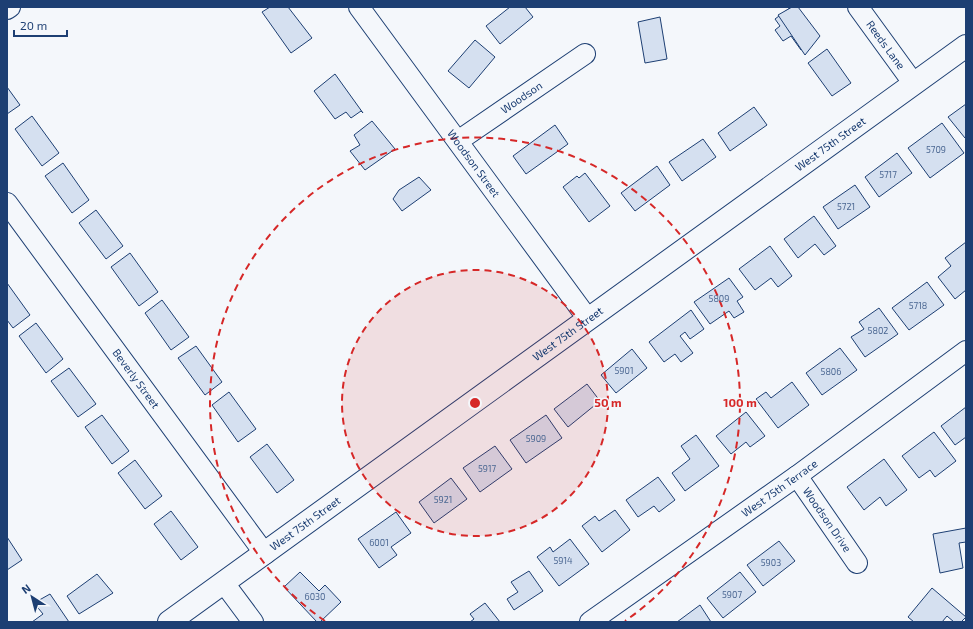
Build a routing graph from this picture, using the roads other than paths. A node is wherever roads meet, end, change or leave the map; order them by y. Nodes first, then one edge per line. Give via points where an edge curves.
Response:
1 (10, 7) edge
2 (359, 7) edge
3 (858, 7) edge
4 (7, 9) edge
5 (966, 46) edge
6 (585, 54) dead end
7 (914, 84) junction
8 (458, 141) junction
9 (7, 203) edge
10 (588, 319) junction
11 (966, 351) edge
12 (797, 476) junction
13 (265, 554) junction
14 (857, 562) dead end
15 (224, 583) junction
16 (169, 622) edge
17 (253, 622) edge
18 (590, 622) edge

1 - 4 street
2 - 8 street, Woodson Street
3 - 7 street, Reeds Lane
5 - 7 main road, West 75th Street
6 - 8 street, Woodson
7 - 10 main road, West 75th Street
8 - 10 street, Woodson Street
9 - 13 street, Beverly Street
10 - 13 main road, West 75th Street
11 - 12 street, West 75th Terrace
12 - 14 street, Woodson Drive
12 - 18 street, West 75th Terrace
13 - 15 main road, West 75th Street
15 - 16 main road, West 75th Street
15 - 17 street

